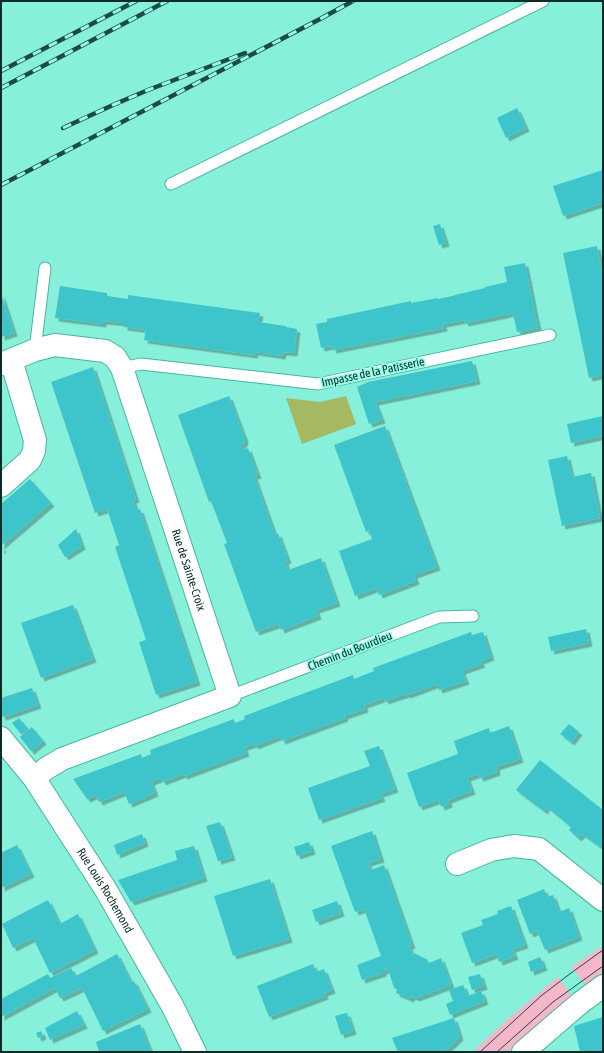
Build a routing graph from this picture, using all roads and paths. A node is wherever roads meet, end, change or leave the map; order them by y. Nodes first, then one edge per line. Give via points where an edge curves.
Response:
1 (544, 1) edge
2 (171, 184) dead end
3 (45, 268) dead end
4 (550, 335) dead end
5 (36, 350) junction
6 (6, 362) edge
7 (122, 368) junction
8 (1, 486) edge
9 (473, 616) dead end
10 (230, 696) junction
11 (1, 738) edge
12 (34, 778) junction
13 (457, 864) dead end
14 (603, 900) edge
15 (603, 986) edge
16 (195, 1052) edge
17 (523, 1052) edge

1 - 2 lane
3 - 5 lane
4 - 7 lane, Impasse de la Patisserie via 318,384 141,364
5 - 6 street, Rue de Sainte-Croix
5 - 7 street, Rue de Sainte-Croix via 55,345 105,351 115,357
6 - 8 street via 35,440 30,460
7 - 10 street, Rue de Sainte-Croix
9 - 10 lane, Chemin du Bourdieu via 439,617
10 - 12 street via 62,759
11 - 12 street, Rue Louis Rochemond
12 - 16 street, Rue Louis Rochemond via 106,890 174,1007
13 - 14 street via 491,850 514,846 539,849
15 - 17 street

